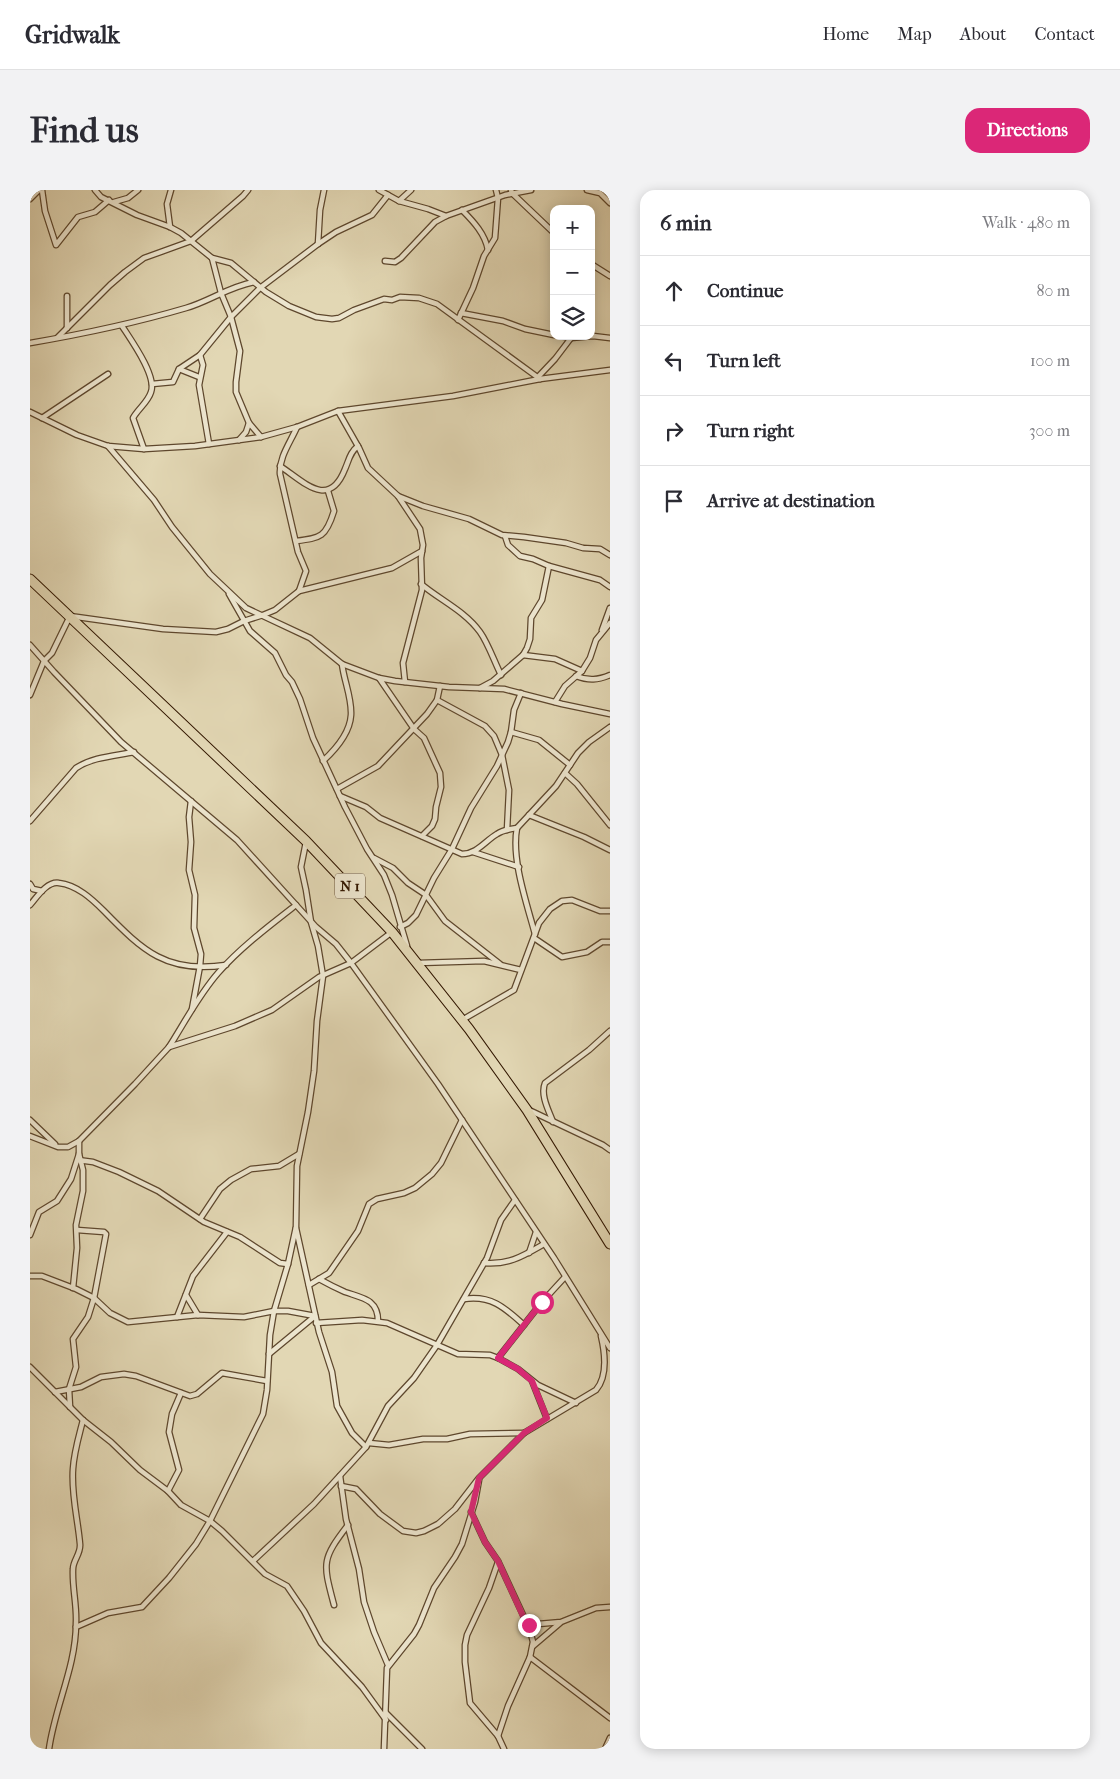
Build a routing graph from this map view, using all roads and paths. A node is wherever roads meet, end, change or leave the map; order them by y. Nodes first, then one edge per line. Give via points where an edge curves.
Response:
1 (41, 190) edge
2 (95, 190) edge
3 (138, 190) edge
4 (165, 190) edge
5 (248, 190) edge
6 (324, 190) edge
7 (411, 190) edge
8 (496, 190) edge
9 (529, 190) edge
10 (587, 190) edge
11 (170, 191) edge
12 (382, 191) edge
13 (512, 192) edge
14 (599, 192) edge
15 (388, 195) junction
16 (498, 198) junction
17 (30, 199) edge
18 (111, 201) junction
19 (399, 201) junction
20 (610, 203) edge
21 (462, 210) junction
22 (446, 216) junction
23 (170, 227) junction
24 (550, 229) edge
25 (191, 241) junction
26 (318, 244) junction
27 (488, 250) junction
28 (212, 258) junction
29 (385, 262) dead end
30 (595, 267) edge
31 (610, 276) edge
32 (254, 282) junction
33 (260, 288) junction
34 (221, 293) junction
35 (66, 296) dead end
36 (461, 313) junction
37 (231, 317) junction
38 (458, 320) junction
39 (122, 326) junction
40 (67, 328) junction
41 (550, 334) edge
42 (595, 336) edge
43 (58, 337) junction
44 (610, 338) edge
45 (569, 340) edge
46 (30, 342) edge
47 (200, 354) junction
48 (179, 369) junction
49 (610, 370) edge
50 (108, 374) dead end
51 (199, 377) junction
52 (539, 378) junction
53 (152, 384) junction
54 (338, 411) junction
55 (30, 412) edge
56 (42, 418) junction
57 (249, 424) junction
58 (297, 427) junction
59 (261, 437) junction
60 (239, 440) junction
61 (209, 444) junction
62 (108, 446) junction
63 (358, 446) junction
64 (144, 449) junction
65 (280, 466) junction
66 (328, 491) junction
67 (398, 496) junction
68 (505, 536) junction
69 (296, 541) junction
70 (422, 551) junction
71 (610, 555) edge
72 (549, 566) junction
73 (30, 579) edge
74 (421, 583) junction
75 (610, 587) edge
76 (227, 590) junction
77 (299, 590) junction
78 (610, 608) edge
79 (263, 615) junction
80 (70, 616) junction
81 (244, 621) junction
82 (610, 624) edge
83 (602, 632) junction
84 (30, 645) edge
85 (523, 655) junction
86 (44, 661) junction
87 (342, 664) junction
88 (582, 671) junction
89 (610, 674) edge
90 (500, 675) junction
91 (576, 676) junction
92 (379, 678) junction
93 (395, 681) junction
94 (405, 682) junction
95 (440, 686) junction
96 (478, 688) junction
97 (389, 690) junction
98 (521, 694) junction
99 (30, 695) edge
100 (437, 700) junction
101 (554, 702) junction
102 (610, 714) edge
103 (610, 727) edge
104 (414, 729) junction
105 (511, 732) junction
106 (134, 752) junction
107 (502, 755) junction
108 (323, 761) junction
109 (570, 765) junction
110 (565, 773) junction
111 (337, 789) junction
112 (340, 796) junction
113 (191, 801) junction
114 (529, 815) junction
115 (30, 822) edge
116 (610, 825) edge
117 (517, 828) junction
118 (507, 830) junction
119 (422, 836) junction
120 (306, 841) junction
121 (452, 849) junction
122 (610, 850) edge
123 (473, 852) junction
124 (372, 857) junction
125 (519, 867) junction
126 (30, 884) edge
127 (42, 891) junction
128 (426, 895) junction
129 (30, 905) edge
130 (296, 905) junction
131 (610, 911) edge
132 (311, 922) junction
133 (396, 930) junction
134 (535, 936) junction
135 (610, 942) edge
136 (351, 963) junction
137 (418, 963) junction
138 (500, 964) junction
139 (226, 965) junction
140 (200, 966) junction
141 (521, 970) junction
142 (323, 976) junction
143 (192, 1009) junction
144 (462, 1020) junction
145 (610, 1031) edge
146 (169, 1047) junction
147 (527, 1110) junction
148 (30, 1120) edge
149 (462, 1120) junction
150 (553, 1122) junction
151 (30, 1136) edge
152 (79, 1140) junction
153 (58, 1147) junction
154 (610, 1150) edge
155 (299, 1154) junction
156 (79, 1158) junction
157 (515, 1200) junction
158 (200, 1219) junction
159 (296, 1227) junction
160 (76, 1230) junction
161 (227, 1232) junction
162 (536, 1232) junction
163 (30, 1235) edge
164 (544, 1244) junction
165 (610, 1244) edge
166 (529, 1253) junction
167 (288, 1264) junction
168 (484, 1264) junction
169 (30, 1276) edge
170 (566, 1277) junction
171 (319, 1279) junction
172 (309, 1285) junction
173 (73, 1288) junction
174 (186, 1295) junction
175 (94, 1298) junction
176 (464, 1299) junction
177 (274, 1311) junction
178 (198, 1315) junction
179 (315, 1316) junction
180 (177, 1317) junction
181 (378, 1321) junction
182 (316, 1323) junction
183 (524, 1325) junction
184 (600, 1332) junction
185 (437, 1345) junction
186 (610, 1348) edge
187 (269, 1354) junction
188 (498, 1358) junction
189 (30, 1367) edge
190 (267, 1381) junction
191 (532, 1381) junction
192 (69, 1389) junction
193 (55, 1392) junction
194 (181, 1393) junction
195 (576, 1403) junction
196 (70, 1407) junction
197 (547, 1418) junction
198 (83, 1420) junction
199 (524, 1433) junction
200 (367, 1445) junction
201 (340, 1476) junction
202 (479, 1478) junction
203 (341, 1486) junction
204 (168, 1491) junction
205 (471, 1512) junction
206 (210, 1521) junction
207 (348, 1525) junction
208 (253, 1561) junction
209 (498, 1561) junction
210 (334, 1605) dead end
211 (610, 1607) edge
212 (561, 1622) junction
213 (527, 1625) junction
214 (76, 1627) junction
215 (533, 1646) junction
216 (530, 1657) junction
217 (388, 1665) junction
218 (386, 1713) junction
219 (610, 1718) edge
220 (386, 1720) junction
221 (498, 1736) junction
222 (610, 1738) edge
223 (49, 1749) edge
224 (384, 1749) edge
225 (422, 1749) edge
226 (504, 1749) edge
227 (605, 1749) edge

1 - 17 street
1 - 18 street via 56,245 78,217 95,212
2 - 18 street
3 - 18 street via 128,198
4 - 11 street
5 - 25 street
6 - 26 street
7 - 19 street
8 - 16 street
9 - 13 street
10 - 14 street
11 - 23 street via 167,210
12 - 15 street
13 - 16 street
13 - 24 street
14 - 20 street
15 - 19 street
15 - 26 street via 372,216
16 - 21 street
16 - 27 street via 495,238
18 - 23 street
19 - 22 street
21 - 22 street
21 - 27 street via 483,235
22 - 29 street via 435,222 401,258
23 - 25 street
25 - 28 street
25 - 40 street via 144,258 110,285
26 - 33 street
27 - 36 street
28 - 32 street via 232,263
28 - 34 street
30 - 31 street
32 - 33 street
32 - 34 street
33 - 37 street
33 - 38 street via 289,306 316,317 339,318 374,301 400,297 419,298 437,304
34 - 37 street
34 - 39 street via 188,308
35 - 40 street
36 - 38 street
36 - 41 street
37 - 47 street
37 - 57 street via 240,351 236,392
38 - 52 street
39 - 43 street
39 - 53 street
40 - 43 street
42 - 44 street
43 - 46 street
45 - 52 street
47 - 48 street
47 - 51 street via 203,365
48 - 51 street
48 - 53 street via 173,382
49 - 52 street
50 - 56 street
51 - 61 street
52 - 54 street via 454,396
53 - 64 street via 149,398 133,418
54 - 58 street
54 - 63 street
55 - 56 street
56 - 62 street
57 - 59 street
57 - 60 street
58 - 59 street
58 - 65 street
59 - 60 street
60 - 61 street
61 - 64 street
62 - 64 street
62 - 76 street via 210,574
63 - 66 street via 352,451 338,484
63 - 67 street via 368,468
65 - 66 street via 310,486
65 - 69 street
66 - 69 street via 334,511 323,535
67 - 68 street via 469,519
67 - 70 street via 420,529
68 - 71 street via 600,549
68 - 72 street via 508,545 520,556
69 - 77 street via 306,571
70 - 74 street
70 - 77 street via 392,568
72 - 75 street via 600,580
72 - 85 street via 542,600 531,618 530,639
73 - 80 highway, N 1
74 - 90 street via 480,632
74 - 94 street via 422,590 402,663
76 - 79 street via 246,608
76 - 81 street
77 - 79 street via 275,610
78 - 83 street
79 - 81 street
79 - 87 street via 310,638
80 - 81 street via 163,629 216,632
80 - 86 street via 56,646
80 - 120 highway, N 1
81 - 108 street via 250,631 275,653 292,682
82 - 83 street
83 - 88 street
84 - 86 street
85 - 88 street via 555,660
85 - 90 street
86 - 99 street
86 - 106 street
87 - 92 street
87 - 108 street via 351,716 339,745
88 - 91 street
89 - 91 street via 594,680
90 - 96 street
91 - 101 street
92 - 93 street
92 - 97 street
93 - 94 street
93 - 97 street
94 - 95 street
95 - 96 street
95 - 100 street
96 - 98 street via 504,689
97 - 104 street
98 - 101 street
98 - 105 street via 514,710
100 - 104 street
100 - 107 street via 485,726 494,736
101 - 102 street
103 - 109 street via 589,742
104 - 111 street via 378,766
104 - 119 street via 431,750 441,780 434,822
105 - 107 street
105 - 109 street via 539,740
106 - 113 street
106 - 115 street via 99,758 76,768
107 - 118 street via 509,790
107 - 121 street via 464,821
108 - 111 street
109 - 110 street
110 - 114 street
110 - 116 street
111 - 112 street
112 - 119 street
112 - 124 street
113 - 130 street via 237,840
113 - 140 street via 189,870 195,895 194,928 201,954
114 - 117 street
114 - 122 street
117 - 118 street
117 - 125 street
118 - 123 street
119 - 121 street
120 - 132 street via 301,867
120 - 133 highway, N 1
121 - 123 street via 462,854
121 - 128 street
123 - 125 street
124 - 128 street via 393,868
124 - 133 street via 392,895
125 - 134 street
126 - 127 street via 33,889
127 - 129 street
127 - 140 street via 59,882 74,888 84,893 149,952 178,966
128 - 133 street via 416,915
128 - 138 street via 445,921
130 - 132 street
130 - 139 street
131 - 134 street via 600,911 572,900 562,901 550,908 539,923
132 - 136 street via 336,944
132 - 142 street
133 - 136 street
133 - 137 highway, N 1
134 - 135 street via 562,957 587,952 602,942
134 - 141 street
136 - 142 street
136 - 149 street
137 - 138 street via 484,961
137 - 144 highway, N 1
138 - 141 street
139 - 140 street
139 - 143 street
140 - 143 street
141 - 144 street via 514,990
142 - 146 street via 272,1010 235,1026
142 - 155 street via 316,1021 314,1071
143 - 146 street
144 - 147 highway, N 1
145 - 150 street via 546,1082 543,1090
146 - 152 street
147 - 150 street
147 - 165 highway, N 1
148 - 153 street
149 - 157 street
149 - 171 street via 441,1163 432,1174 415,1188 377,1198 369,1204 358,1231 339,1260 329,1273
150 - 154 street
151 - 153 street
152 - 153 street via 68,1147
152 - 156 street
155 - 158 street via 279,1166 251,1169 231,1180 215,1195
155 - 159 street
156 - 158 street via 158,1191
156 - 160 street via 83,1170 83,1191
156 - 163 street via 57,1201 39,1212
157 - 162 street
157 - 168 street via 501,1220
158 - 161 street
159 - 167 street
159 - 172 street
160 - 173 street
160 - 175 street via 106,1234
161 - 167 street
161 - 174 street via 193,1276
162 - 164 street
162 - 166 street
164 - 166 street
164 - 170 street
166 - 168 street via 508,1263
167 - 177 street
168 - 176 street
169 - 173 street via 42,1276
170 - 183 street
170 - 184 street
171 - 172 street
171 - 181 street via 370,1301 378,1312
172 - 179 street
173 - 175 street
174 - 178 street
174 - 180 street
175 - 180 street via 110,1313 128,1322
175 - 192 street via 88,1317 73,1339 76,1367
176 - 183 street via 476,1297 494,1302
176 - 185 street
177 - 178 street via 244,1316
177 - 179 street
177 - 187 street
178 - 180 street
179 - 182 street
179 - 187 street
181 - 182 street
181 - 185 street
182 - 200 street via 332,1372 337,1406 352,1433
183 - 188 street
184 - 186 street
184 - 195 street via 603,1381 596,1390
185 - 188 street via 463,1355
185 - 200 street via 414,1378 388,1406
187 - 190 street
188 - 191 street
189 - 193 street
190 - 194 street via 222,1372 197,1394
190 - 206 street via 263,1414
191 - 195 street
191 - 197 street
192 - 193 street
192 - 194 street via 101,1377 124,1374
192 - 196 street
193 - 196 street
194 - 204 street via 169,1432 179,1470
195 - 197 street
196 - 198 street
197 - 199 street
198 - 204 street
198 - 214 street via 73,1470 80,1546 73,1567
199 - 200 street via 470,1434 447,1439
199 - 202 street
200 - 201 street
201 - 203 street
201 - 208 street
202 - 203 street via 455,1509 438,1524 416,1533 390,1523 356,1489
202 - 205 street
203 - 207 street
204 - 206 street via 182,1505
205 - 209 street
205 - 217 street via 462,1544 434,1588 419,1625
206 - 208 street
206 - 214 street via 196,1544 142,1607 108,1613
207 - 210 street via 327,1558 327,1578
207 - 217 street via 364,1602
208 - 220 street via 265,1574 282,1582 292,1592 321,1643
209 - 213 street
209 - 221 street via 465,1645 470,1703
211 - 212 street via 596,1608
212 - 213 street
212 - 215 street
213 - 215 street
214 - 223 street via 69,1677 52,1727
215 - 216 street
216 - 219 street
216 - 221 street
217 - 218 street
218 - 220 street
218 - 225 street
220 - 224 street
221 - 226 street
222 - 227 street

